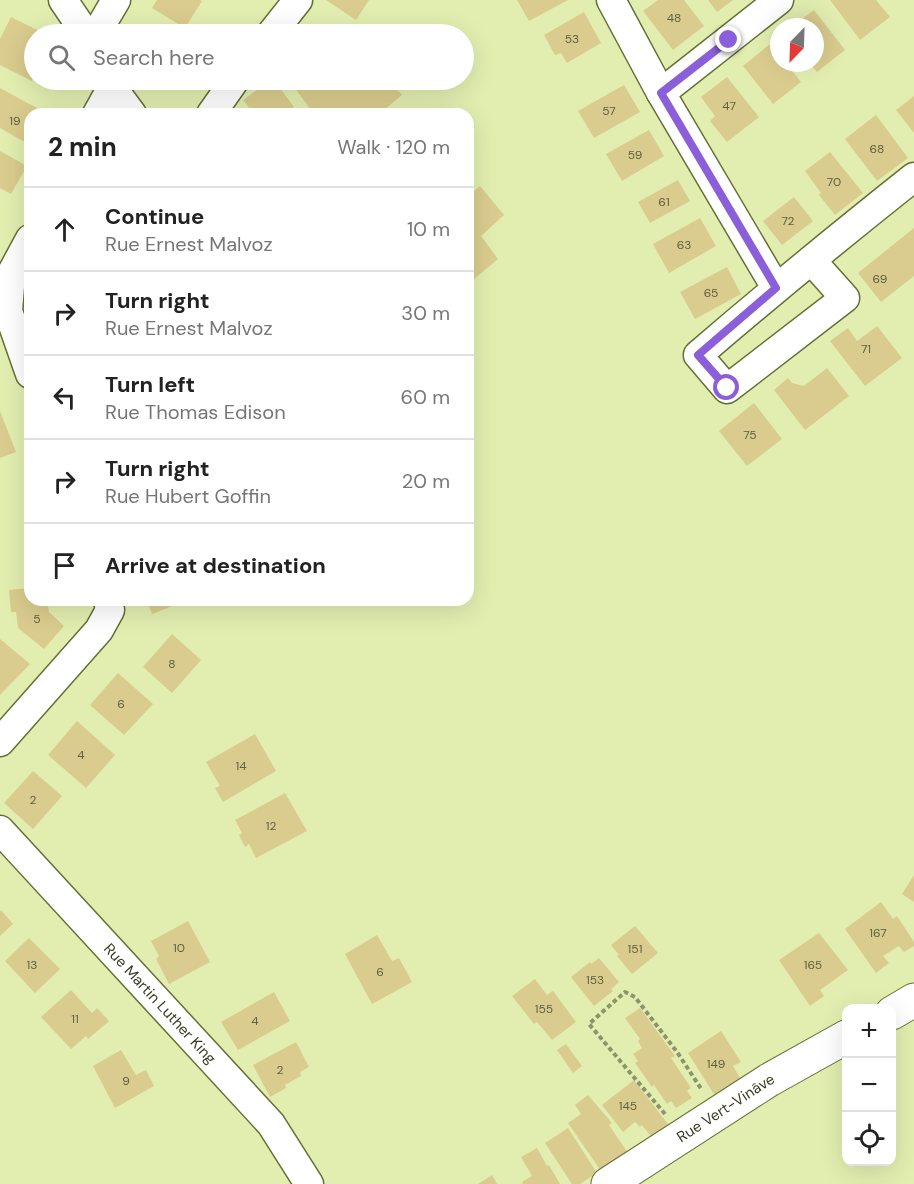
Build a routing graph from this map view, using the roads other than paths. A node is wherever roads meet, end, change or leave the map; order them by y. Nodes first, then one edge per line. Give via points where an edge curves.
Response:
1 (63, 0) edge
2 (116, 0) edge
3 (298, 0) edge
4 (611, 0) edge
5 (779, 0) edge
6 (79, 24) edge
7 (102, 24) edge
8 (279, 24) edge
9 (107, 90) edge
10 (115, 90) edge
11 (228, 90) edge
12 (661, 93) junction
13 (100, 108) edge
14 (128, 108) edge
15 (215, 108) edge
16 (914, 177) edge
17 (24, 250) edge
18 (811, 260) junction
19 (776, 288) junction
20 (24, 357) edge
21 (109, 606) edge
22 (0, 742) edge
23 (0, 830) edge
24 (914, 1000) edge
25 (896, 1010) edge
26 (842, 1039) edge
27 (309, 1184) edge
28 (608, 1184) edge

1 - 6 street
2 - 7 street
3 - 8 street
4 - 12 street
5 - 12 street
9 - 13 street
10 - 14 street
11 - 15 street
12 - 19 street
16 - 18 street
17 - 20 street via 11,274 8,311
18 - 19 street
18 - 19 street via 845,298 727,388 698,355
21 - 22 street via 99,630
23 - 27 street, Rue Martin Luther King via 272,1124
24 - 25 street
26 - 28 street, Rue Vert-Vinâve via 769,1080

